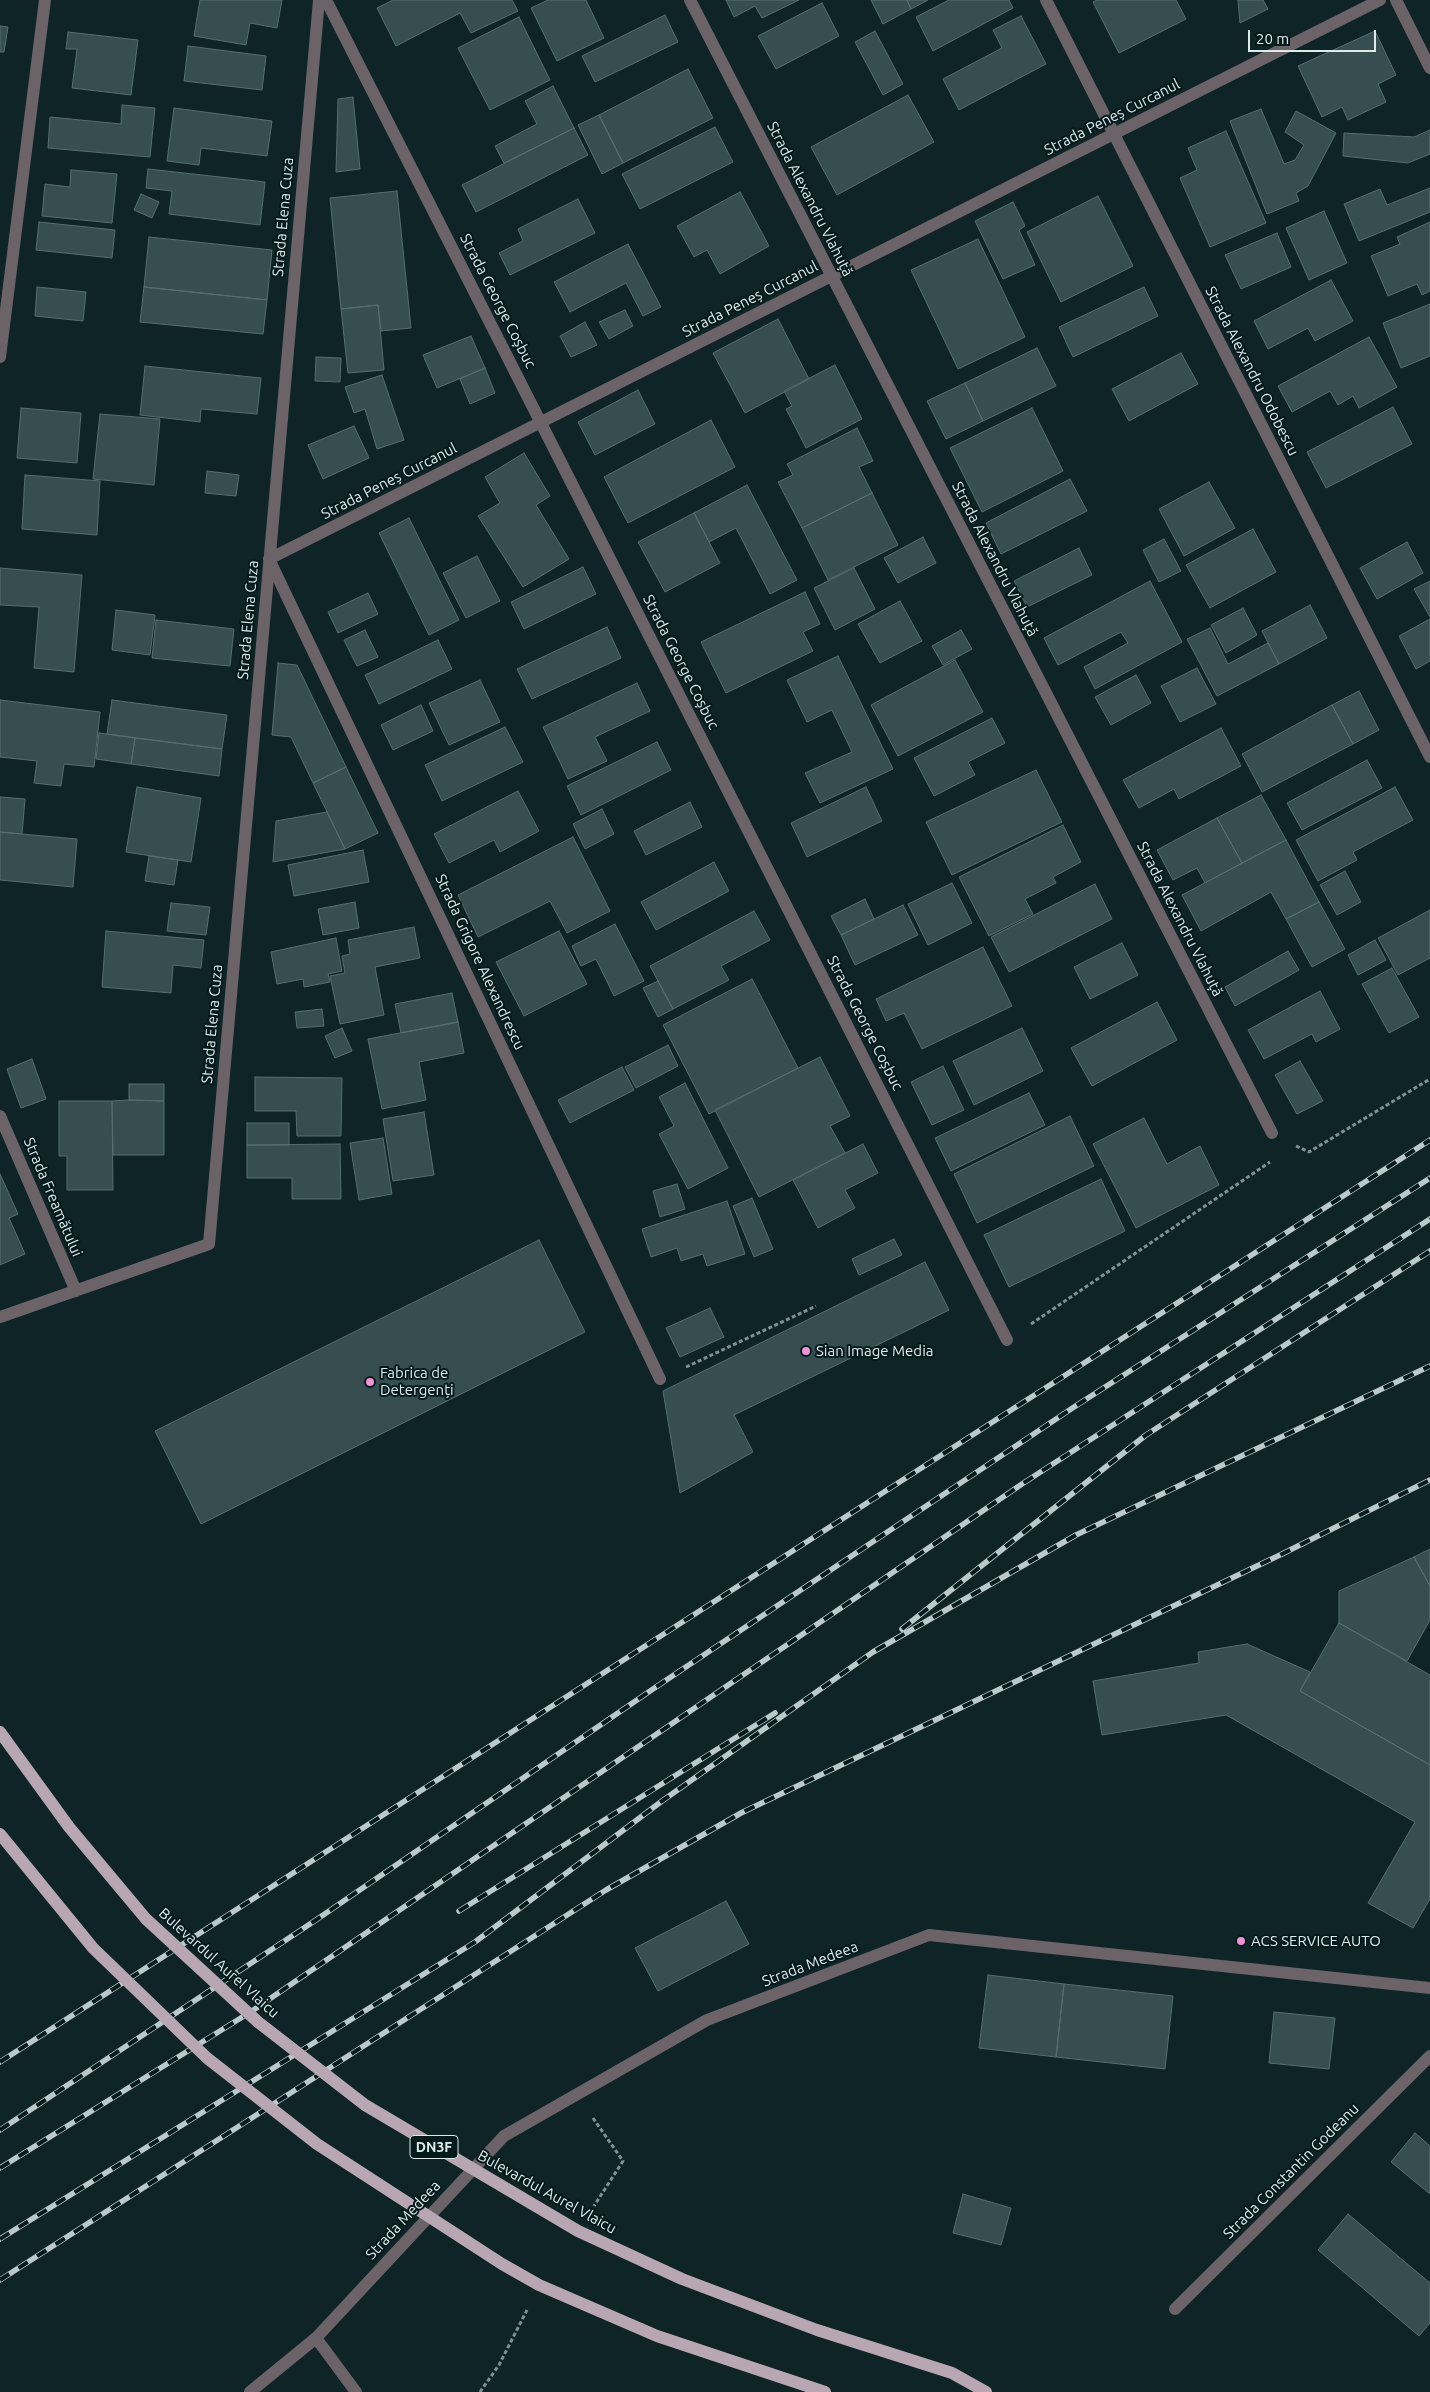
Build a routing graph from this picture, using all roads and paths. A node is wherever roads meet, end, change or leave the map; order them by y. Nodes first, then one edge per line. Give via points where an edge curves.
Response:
1 (45, 0) edge
2 (318, 0) edge
3 (326, 0) edge
4 (690, 0) edge
5 (1046, 0) edge
6 (1380, 0) edge
7 (1396, 0) edge
8 (1430, 68) edge
9 (1114, 134) junction
10 (832, 276) junction
11 (0, 357) edge
12 (541, 422) junction
13 (270, 559) junction
14 (1430, 757) edge
15 (1430, 1079) edge
16 (0, 1116) edge
17 (1272, 1133) dead end
18 (1294, 1145) dead end
19 (1278, 1156) dead end
20 (76, 1291) junction
21 (816, 1306) dead end
22 (0, 1317) edge
23 (1007, 1340) joint
24 (660, 1379) joint
25 (0, 1732) edge
26 (0, 1834) edge
27 (1430, 1988) edge
28 (1430, 2056) edge
29 (577, 2094) junction
30 (592, 2209) dead end
31 (529, 2305) dead end
32 (1175, 2309) dead end
33 (316, 2338) junction
34 (250, 2392) edge
35 (356, 2392) edge
36 (480, 2392) edge
37 (825, 2392) edge
38 (986, 2392) edge

1 - 11 street
2 - 13 street, Strada Elena Cuza
3 - 12 street, Strada George Coșbuc
4 - 10 street, Strada Alexandru Vlahuță
5 - 9 street, Strada Alexandru Odobescu
6 - 9 street, Strada Peneș Curcanul
7 - 8 street
9 - 10 street, Strada Peneș Curcanul
9 - 14 street, Strada Alexandru Odobescu
10 - 12 street, Strada Peneș Curcanul
10 - 17 street, Strada Alexandru Vlahuță
12 - 13 street, Strada Peneș Curcanul
12 - 23 street, Strada George Coșbuc
13 - 20 street, Strada Elena Cuza via 209,1244
13 - 24 street, Strada Grigore Alexandrescu
15 - 18 path via 1309,1152
16 - 20 street, Strada Freamătului
19 - 23 path
20 - 22 street
21 - 24 path
25 - 38 main road, Bulevardul Aurel Vlaicu / DN3F, bridge via 69,1827 146,1919 258,2022 365,2105 562,2222 682,2279 817,2330 952,2373
26 - 37 main road, bridge via 93,1948 206,2058 317,2144 539,2285 657,2336
27 - 29 street, Strada Medeea via 930,1935 707,2020
28 - 32 street, Strada Constantin Godeanu
29 - 30 path via 623,2162
29 - 33 street, Strada Medeea via 504,2136
31 - 36 path via 499,2365
33 - 34 street, Strada Medeea
33 - 35 street

